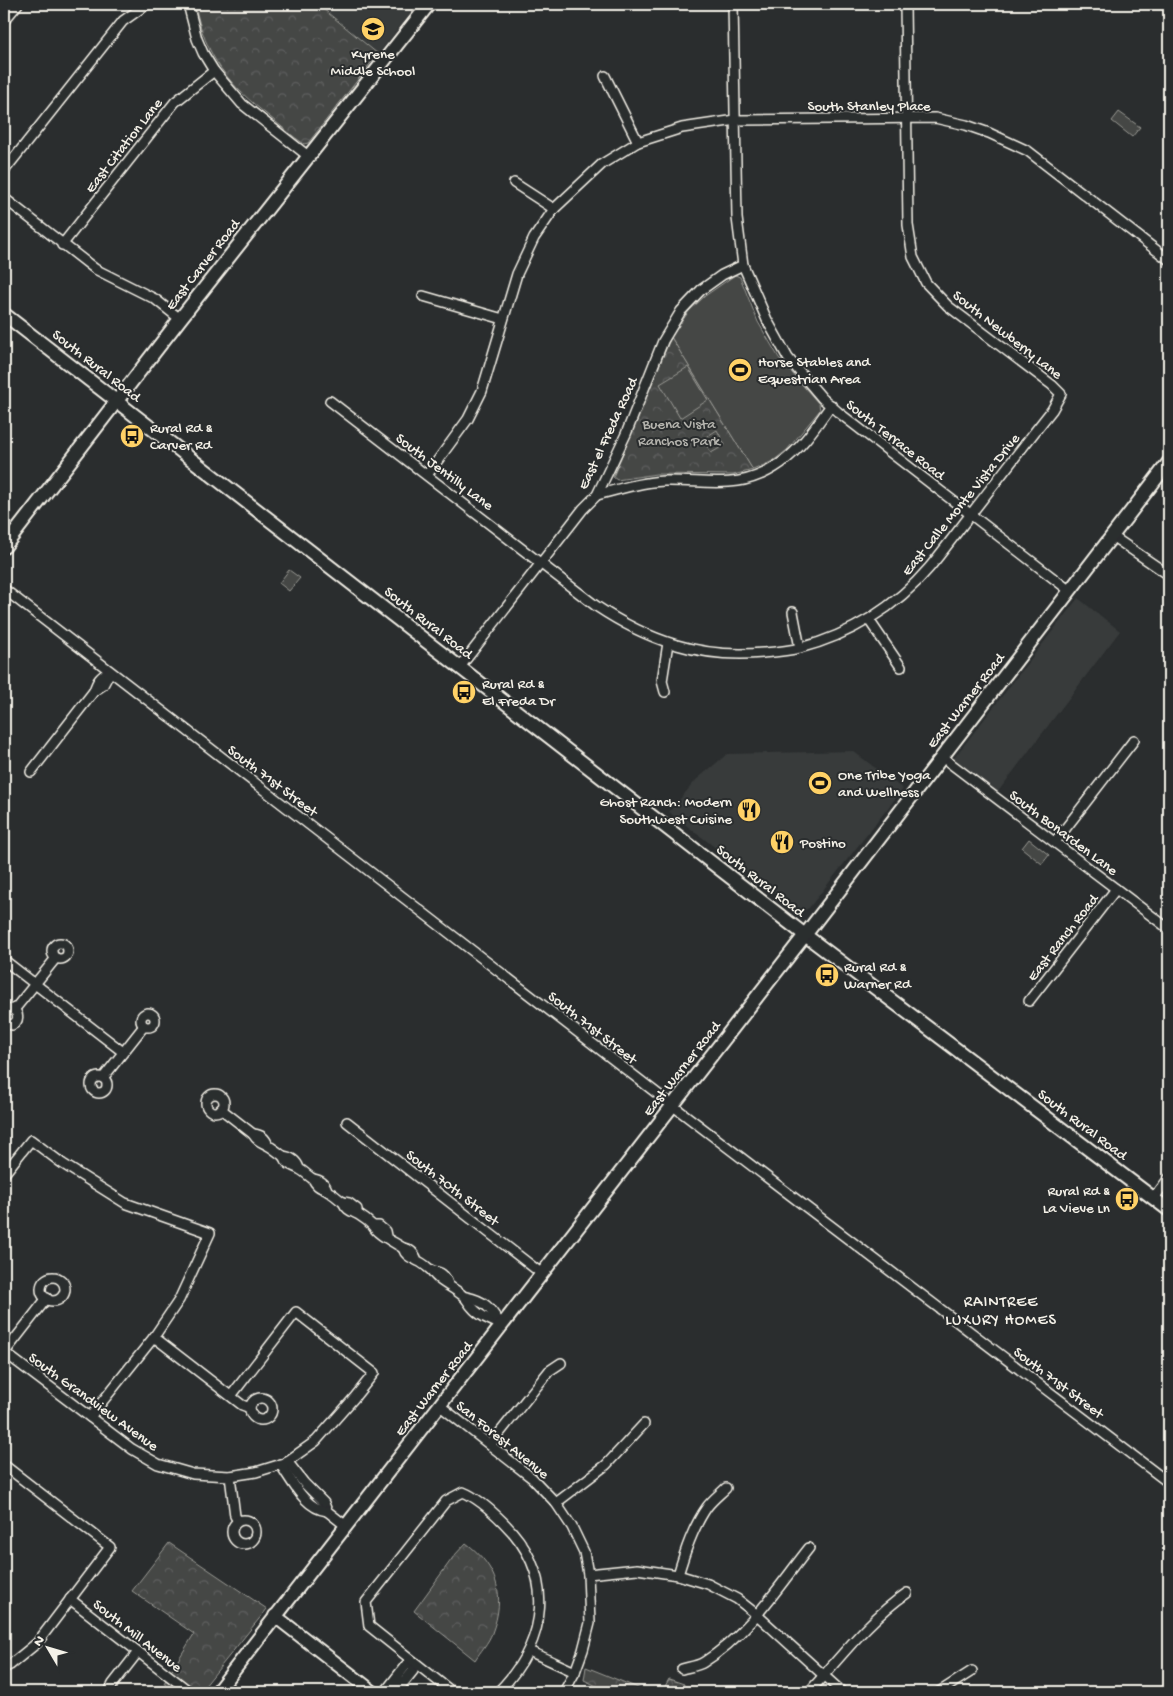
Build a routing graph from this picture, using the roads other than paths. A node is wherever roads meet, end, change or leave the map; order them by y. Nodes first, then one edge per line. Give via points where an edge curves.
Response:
1 (18, 4) edge
2 (147, 4) edge
3 (188, 4) edge
4 (429, 4) edge
5 (733, 4) edge
6 (905, 4) edge
7 (4, 21) edge
8 (214, 71) junction
9 (605, 76) dead end
10 (906, 118) junction
11 (736, 120) junction
12 (638, 142) junction
13 (308, 156) junction
14 (4, 171) edge
15 (514, 182) dead end
16 (4, 198) edge
17 (554, 209) junction
18 (62, 245) junction
19 (1169, 260) edge
20 (743, 265) junction
21 (422, 296) dead end
22 (4, 314) edge
23 (180, 319) junction
24 (503, 319) junction
25 (1061, 394) joint
26 (330, 401) dead end
27 (117, 402) junction
28 (831, 406) junction
29 (1169, 462) edge
30 (427, 475) junction
31 (597, 495) junction
32 (971, 514) junction
33 (1112, 536) junction
34 (4, 546) edge
35 (542, 563) junction
36 (1169, 575) edge
37 (4, 589) edge
38 (1070, 591) junction
39 (793, 612) dead end
40 (870, 620) junction
41 (668, 643) junction
42 (800, 648) junction
43 (460, 667) junction
44 (901, 667) dead end
45 (110, 672) junction
46 (666, 692) dead end
47 (1134, 740) dead end
48 (942, 757) junction
49 (31, 772) dead end
50 (1055, 842) junction
51 (1116, 889) junction
52 (1169, 928) edge
53 (805, 935) junction
54 (56, 958) dead end
55 (4, 960) edge
56 (35, 984) junction
57 (1029, 1001) dead end
58 (14, 1010) junction
59 (4, 1012) edge
60 (4, 1023) edge
61 (144, 1026) dead end
62 (123, 1052) junction
63 (103, 1078) dead end
64 (672, 1105) junction
65 (222, 1110) dead end
66 (347, 1122) dead end
67 (4, 1174) edge
68 (1169, 1178) edge
69 (1154, 1198) junction
70 (1169, 1210) edge
71 (542, 1274) junction
72 (47, 1298) dead end
73 (502, 1325) junction
74 (154, 1337) junction
75 (4, 1352) edge
76 (561, 1363) dead end
77 (231, 1396) junction
78 (439, 1405) junction
79 (250, 1408) dead end
80 (90, 1417) junction
81 (644, 1424) dead end
82 (490, 1445) junction
83 (283, 1463) junction
84 (4, 1465) edge
85 (230, 1476) junction
86 (1169, 1483) edge
87 (726, 1488) dead end
88 (556, 1503) junction
89 (238, 1522) dead end
90 (346, 1526) junction
91 (809, 1548) dead end
92 (588, 1574) junction
93 (678, 1575) junction
94 (907, 1593) dead end
95 (70, 1599) junction
96 (756, 1614) junction
97 (273, 1619) junction
98 (529, 1651) junction
99 (138, 1652) junction
100 (414, 1662) junction
101 (4, 1668) edge
102 (682, 1669) dead end
103 (972, 1671) dead end
104 (575, 1672) junction
105 (824, 1676) junction
106 (109, 1692) edge
107 (190, 1692) edge
108 (217, 1692) edge
109 (361, 1692) edge
110 (373, 1692) edge
111 (385, 1692) edge
112 (396, 1692) edge
113 (452, 1692) edge
114 (498, 1692) edge
115 (564, 1692) edge
116 (809, 1692) edge
117 (842, 1692) edge
118 (939, 1692) edge

1 - 7 street
2 - 14 street via 123,21
3 - 8 street via 197,39
4 - 13 main road, East Carver Road
5 - 11 street, South Terrace Road
6 - 10 street, South Newberry Lane
8 - 13 street via 242,104
8 - 18 street, East Citation Lane via 175,102
9 - 12 street
10 - 11 street, South Stanley Place
10 - 19 street, South Stanley Place via 936,118 966,125 1028,151
10 - 25 street, South Newberry Lane via 908,225 913,257 926,283 948,306
11 - 12 street, South Stanley Place via 682,128
11 - 20 street, South Terrace Road via 737,218
12 - 17 street, South Stanley Place via 602,164
13 - 23 main road, East Carver Road
15 - 17 street
16 - 18 street
17 - 24 street, South Stanley Place via 534,238 521,266
18 - 23 street via 96,269 155,299
20 - 28 street, South Terrace Road via 766,320 788,358
20 - 31 street, East el Freda Road via 701,290 681,311 663,341 626,434
21 - 24 street
22 - 27 main road, South Rural Road
23 - 27 main road, East Carver Road
24 - 30 street, South Stanley Place via 482,391 468,419
25 - 32 street, East Calle Monte Vista Drive
26 - 30 street, South Jentilly Lane
27 - 34 main road, East Carver Road
27 - 43 main road, South Rural Road
28 - 31 street via 799,448 753,478 724,484 664,481
28 - 32 street, South Terrace Road
29 - 33 main road, East Warner Road
30 - 35 street, South Jentilly Lane
31 - 35 street, East el Freda Road via 582,509
32 - 38 street, South Terrace Road
32 - 40 street, East Calle Monte Vista Drive via 929,568 905,593
33 - 36 street
33 - 38 main road, East Warner Road
35 - 41 street, East Calle Monte Vista Drive via 616,620
35 - 43 street, East el Freda Road
37 - 45 street, South 71st Street
38 - 48 main road, East Warner Road
39 - 42 street
40 - 42 street, East Calle Monte Vista Drive via 832,638
40 - 44 street
41 - 42 street, East Calle Monte Vista Drive via 701,651 744,654
41 - 46 street via 662,681
43 - 53 main road, South Rural Road
45 - 49 street
45 - 64 street, South 71st Street
47 - 50 street
48 - 50 street, South Bonarden Lane
48 - 53 main road, East Warner Road
50 - 51 street, South Bonarden Lane
51 - 52 street, South Bonarden Lane
51 - 57 street, East Ranch Road
53 - 64 main road, East Warner Road
53 - 69 main road, South Rural Road
54 - 56 street
55 - 56 street
56 - 58 street
56 - 62 street
58 - 59 street
58 - 60 street via 18,1015 16,1022 9,1026
61 - 62 street
62 - 63 street
64 - 71 main road, East Warner Road
64 - 86 street, South 71st Street
65 - 73 street via 266,1139 268,1145 297,1163 299,1168 312,1179 319,1180 343,1202 356,1208 357,1214 373,1226 379,1226 386,1236 415,1254 417,1260 439,1272 485,1318
66 - 71 street, South 70th Street
67 - 74 street via 30,1140 124,1203 210,1233 179,1300
68 - 69 street
69 - 70 main road, South Rural Road
71 - 73 main road, East Warner Road
72 - 75 street
73 - 78 main road, East Warner Road
74 - 77 street
74 - 80 street
75 - 80 street, South Grandview Avenue
76 - 82 street via 549,1370
77 - 79 street
77 - 83 street, South Grandview Avenue via 296,1312 374,1373 316,1441
78 - 82 street, San Forest Avenue
78 - 90 main road, East Warner Road
80 - 85 street, South Grandview Avenue via 158,1464 193,1474
81 - 88 street via 606,1465
82 - 88 street, San Forest Avenue via 532,1478
83 - 85 street, South Grandview Avenue
83 - 90 street via 319,1510 327,1511
84 - 95 street via 110,1547
85 - 89 street
87 - 93 street via 708,1505 699,1520
88 - 92 street, San Forest Avenue via 584,1552
90 - 97 main road, East Warner Road
91 - 96 street
92 - 93 street via 637,1569
92 - 104 street, San Forest Avenue via 590,1623
93 - 96 street via 708,1584
94 - 105 street via 878,1616
95 - 99 street, South Mill Avenue
95 - 101 street via 37,1643
96 - 102 street via 730,1642 703,1663
96 - 105 street
97 - 108 main road, East Warner Road
97 - 109 main road
97 - 110 main road
98 - 100 street via 539,1623 541,1602 534,1569 512,1531 496,1515 463,1492 446,1501 366,1602 369,1626
98 - 104 street
98 - 114 street
99 - 106 street
99 - 107 street, South Mill Avenue
100 - 111 street via 406,1666
100 - 112 street via 413,1671
100 - 113 street
103 - 118 street
104 - 115 street, San Forest Avenue
105 - 116 street
105 - 117 street

